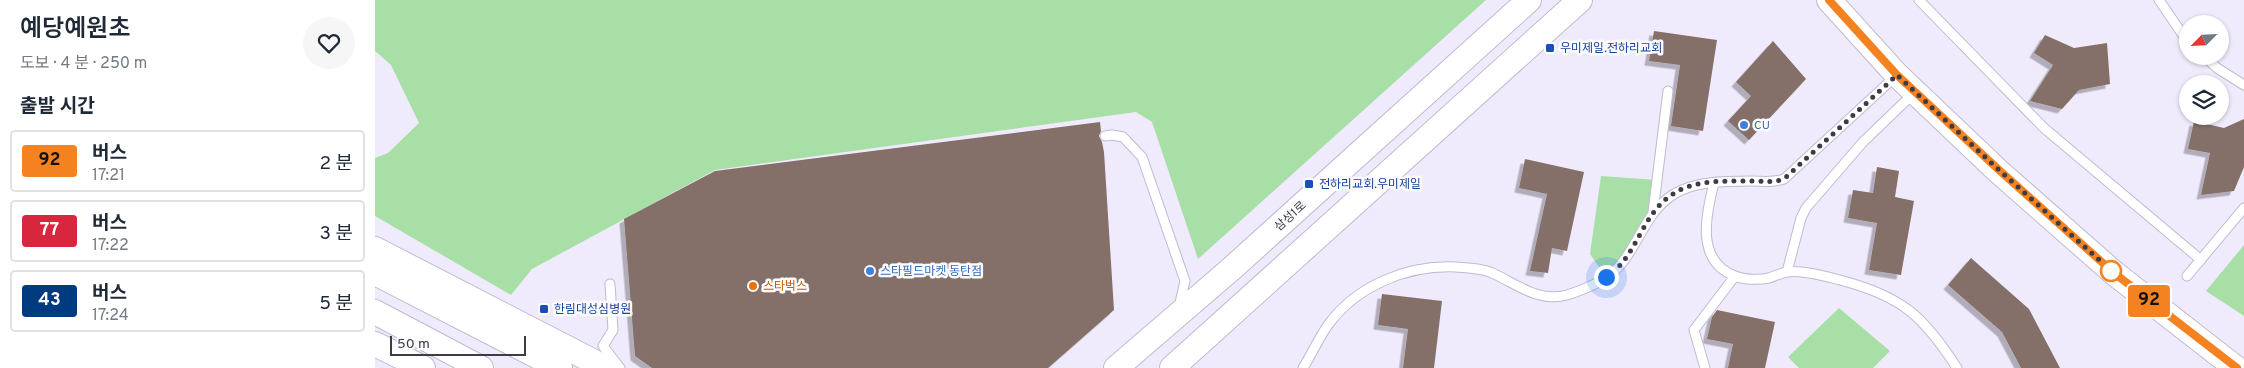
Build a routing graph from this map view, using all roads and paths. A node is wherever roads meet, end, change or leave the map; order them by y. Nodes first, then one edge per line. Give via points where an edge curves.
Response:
1 (1529, 0) edge
2 (1580, 0) edge
3 (1829, 0) edge
4 (1919, 0) edge
5 (2159, 0) edge
6 (2179, 29) edge
7 (2214, 65) edge
8 (1897, 75) junction
9 (2244, 85) edge
10 (1668, 91) dead end
11 (1915, 92) junction
12 (1105, 136) dead end
13 (1714, 183) junction
14 (2244, 208) edge
15 (1653, 212) junction
16 (375, 249) edge
17 (2201, 260) junction
18 (1787, 272) junction
19 (375, 273) edge
20 (1735, 276) junction
21 (2187, 276) dead end
22 (610, 284) dead end
23 (375, 312) edge
24 (1177, 316) junction
25 (375, 344) edge
26 (604, 357) edge
27 (423, 368) edge
28 (481, 368) edge
29 (560, 368) edge
30 (620, 368) edge
31 (1116, 368) edge
32 (1172, 368) edge
33 (1303, 368) edge
34 (1705, 368) edge
35 (1957, 368) edge
36 (2237, 368) edge

1 - 24 street, 삼성1로
2 - 32 street
3 - 8 street
4 - 17 lane via 2044,128
5 - 6 lane
7 - 9 lane
8 - 11 street
8 - 13 lane via 1784,179 1774,183
10 - 15 lane
11 - 18 lane via 1863,142 1805,208
11 - 36 street via 2114,273
12 - 24 lane via 1123,137 1142,157 1185,281
13 - 15 lane via 1683,189
13 - 20 lane via 1706,217 1709,252 1721,267
14 - 17 lane
15 - 33 lane via 1617,269 1596,283 1567,295 1534,294 1487,271 1465,268 1433,266 1386,280 1352,300 1339,313 1328,325
16 - 26 street
17 - 21 lane
18 - 20 lane via 1767,278
18 - 35 lane via 1831,278 1871,289 1908,307 1935,334
19 - 29 street
20 - 34 lane via 1694,330
22 - 26 lane via 613,330
23 - 28 street
24 - 31 street, 삼성1로
25 - 27 street
26 - 30 lane

